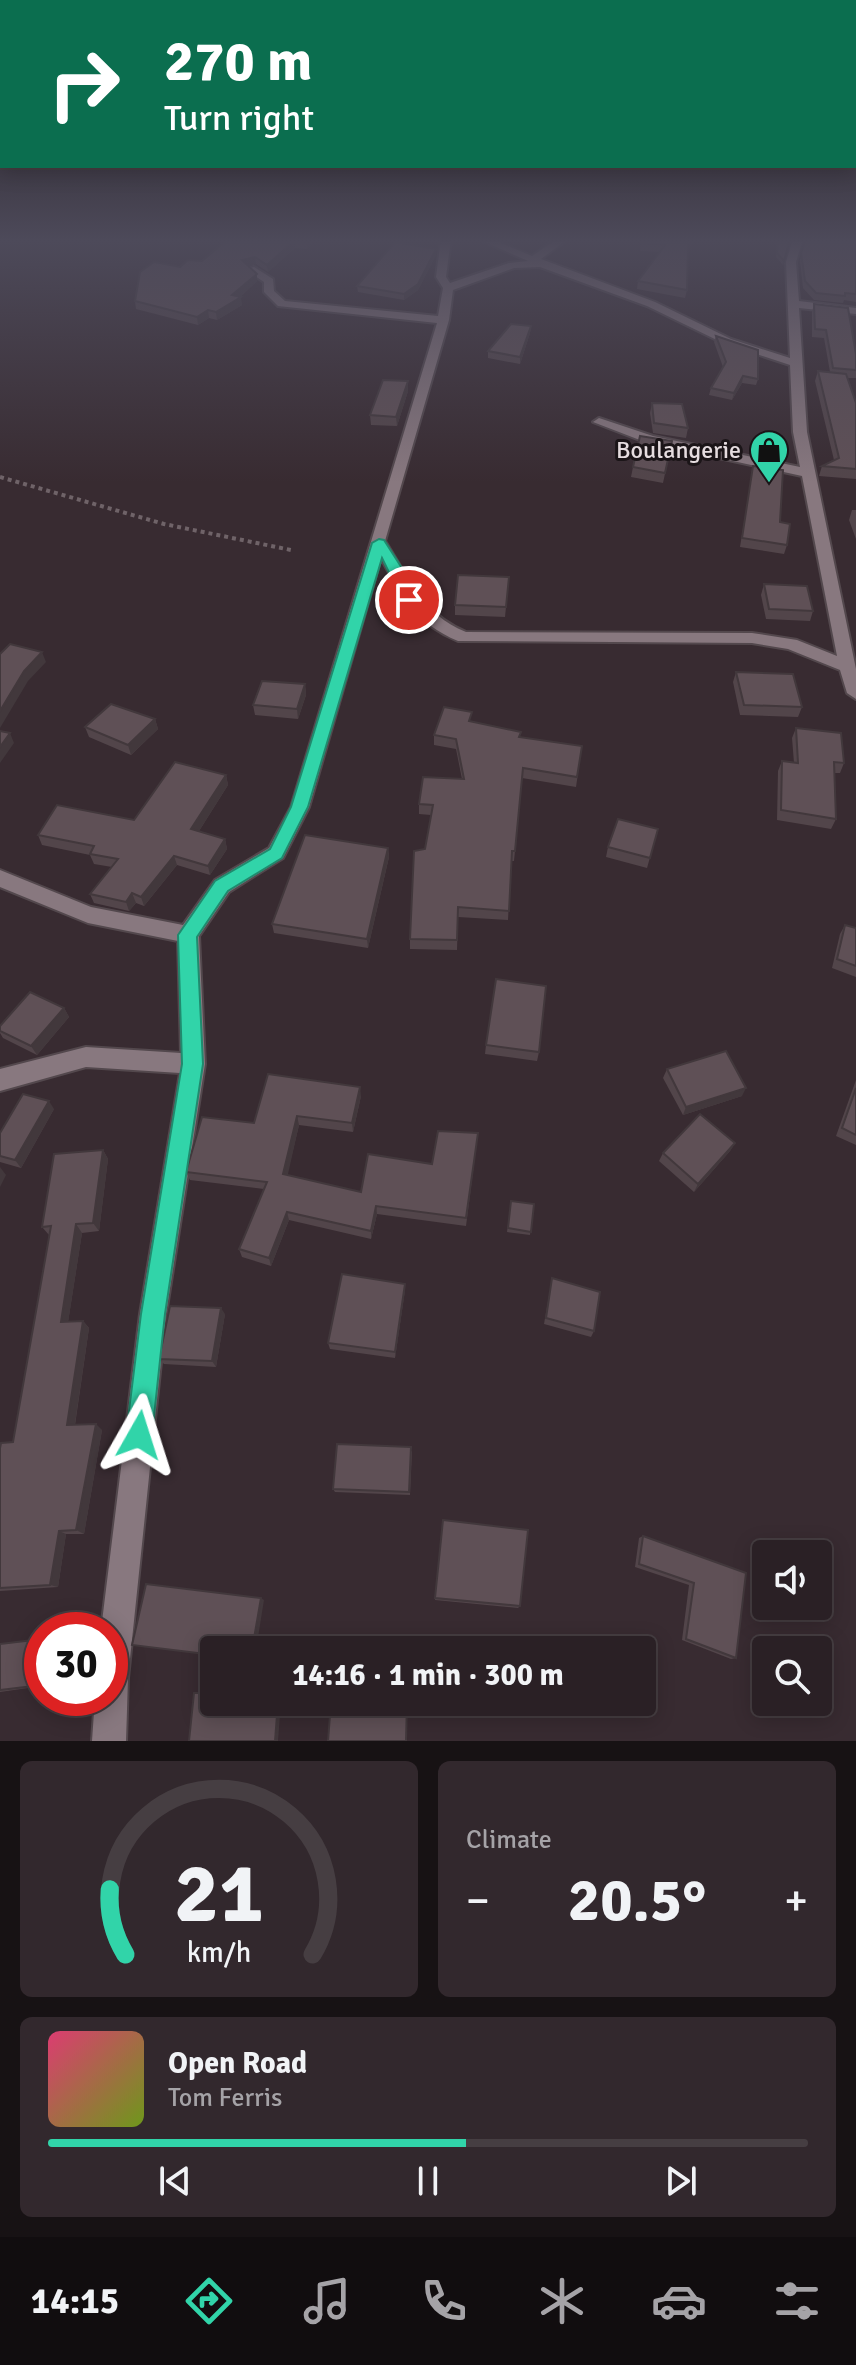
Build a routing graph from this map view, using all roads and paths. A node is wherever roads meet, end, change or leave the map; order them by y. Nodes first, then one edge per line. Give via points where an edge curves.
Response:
1 (443, 320) edge
2 (684, 320) edge
3 (793, 320) edge
4 (795, 363) junction
5 (599, 422) dead end
6 (808, 473) junction
7 (0, 477) edge
8 (379, 543) junction
9 (291, 550) dead end
10 (847, 667) junction
11 (856, 693) edge
12 (0, 878) edge
13 (188, 935) junction
14 (193, 1064) junction
15 (0, 1080) edge
16 (109, 1741) edge

1 - 8 street
2 - 4 street
3 - 4 street
4 - 6 street
5 - 6 street via 650,439
6 - 10 street
7 - 9 path via 164,524
8 - 10 street via 409,600 440,629 464,637 752,638 791,644
8 - 13 street via 300,807 276,853 222,886
10 - 11 street
12 - 13 street via 88,915
13 - 14 street
14 - 15 street via 86,1057
14 - 16 street via 153,1314

